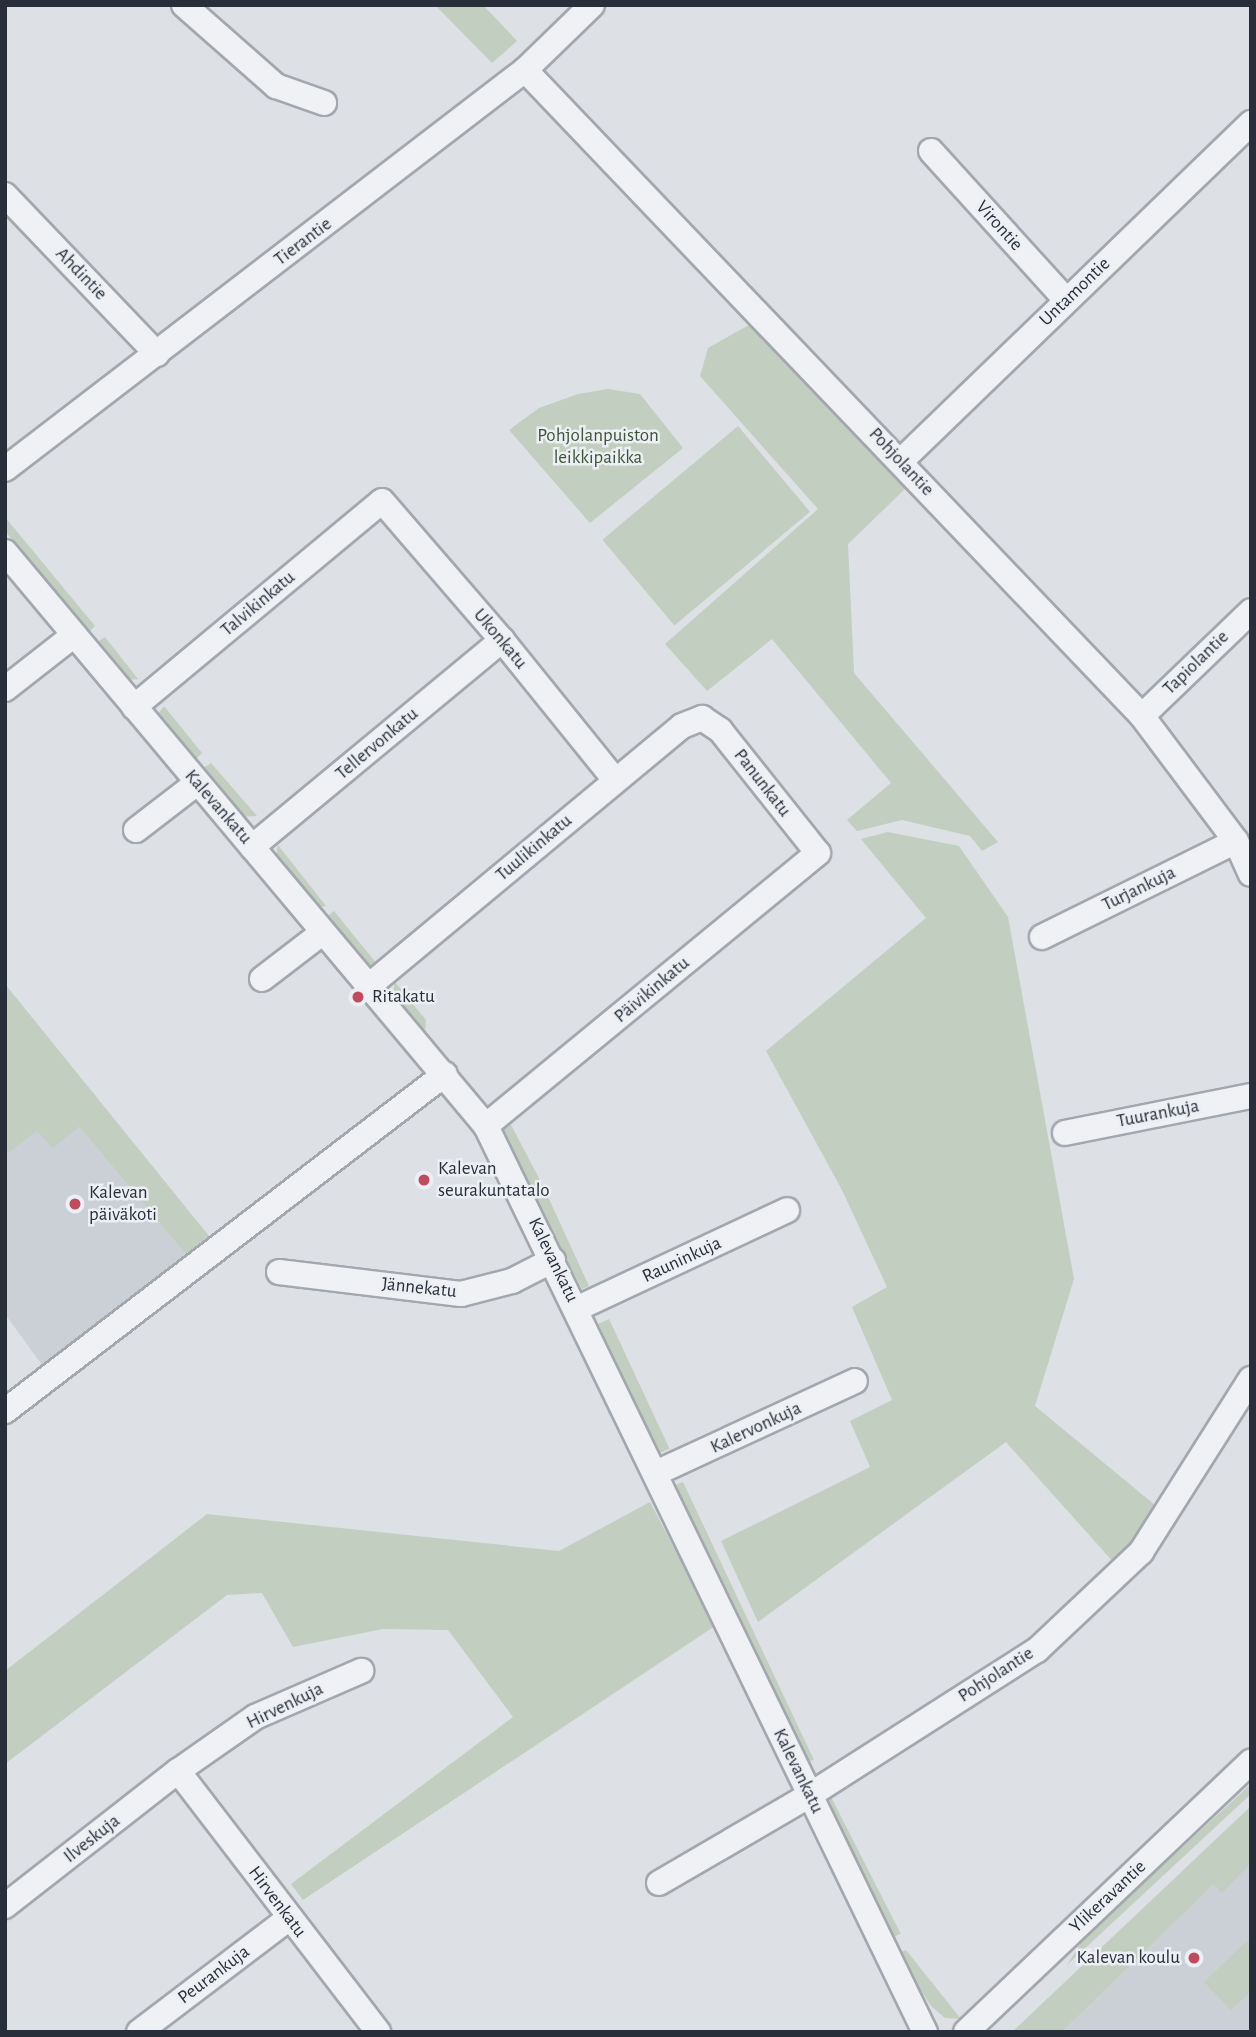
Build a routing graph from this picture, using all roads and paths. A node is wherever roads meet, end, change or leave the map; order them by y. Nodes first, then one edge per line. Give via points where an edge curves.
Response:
1 (184, 5) edge
2 (592, 5) edge
3 (525, 70) junction
4 (324, 103) dead end
5 (1251, 123) edge
6 (931, 151) dead end
7 (5, 195) edge
8 (1066, 300) junction
9 (157, 354) junction
10 (901, 461) junction
11 (5, 469) edge
12 (382, 501) joint
13 (5, 552) edge
14 (1251, 611) edge
15 (74, 635) junction
16 (502, 640) junction
17 (5, 689) edge
18 (134, 707) junction
19 (1142, 716) junction
20 (702, 718) joint
21 (615, 780) junction
22 (197, 783) junction
23 (136, 830) dead end
24 (1236, 841) junction
25 (253, 847) junction
26 (818, 853) joint
27 (1251, 874) edge
28 (322, 933) junction
29 (1042, 937) dead end
30 (262, 979) dead end
31 (370, 985) junction
32 (445, 1073) junction
33 (1251, 1096) edge
34 (486, 1126) junction
35 (1065, 1133) dead end
36 (787, 1210) dead end
37 (553, 1260) junction
38 (279, 1272) dead end
39 (576, 1309) junction
40 (1251, 1378) edge
41 (855, 1381) dead end
42 (5, 1411) edge
43 (656, 1474) junction
44 (361, 1671) dead end
45 (1251, 1762) edge
46 (178, 1771) junction
47 (810, 1795) junction
48 (659, 1883) dead end
49 (5, 1906) edge
50 (289, 1918) junction
51 (140, 2031) edge
52 (378, 2032) edge
53 (925, 2032) edge
54 (966, 2032) edge

1 - 4 street via 276,86
2 - 3 street, Tierantie
3 - 9 street, Tierantie
3 - 10 street, Pohjolantie
5 - 8 street, Untamontie
6 - 8 street, Virontie
7 - 9 street, Ahdintie
8 - 10 street, Untamontie
9 - 11 street, Tierantie
10 - 19 street, Pohjolantie
12 - 16 street, Ukonkatu
12 - 18 street, Talvikinkatu
13 - 15 street, Kalevankatu
14 - 19 street, Tapiolantie
15 - 17 street
15 - 18 street, Kalevankatu
16 - 21 street, Ukonkatu
16 - 25 street, Tellervonkatu
18 - 22 street, Kalevankatu
19 - 24 street, Pohjolantie
20 - 21 street, Tuulikinkatu via 682,726
20 - 26 street, Panunkatu via 720,730
21 - 31 street, Tuulikinkatu
22 - 23 street
22 - 25 street, Kalevankatu
24 - 27 street, Pohjolantie
24 - 29 street, Turjankuja
25 - 28 street, Kalevankatu
26 - 34 street, Päivikinkatu
28 - 30 street
28 - 31 street, Kalevankatu
31 - 32 street, Kalevankatu
32 - 34 street, Kalevankatu
32 - 42 street
33 - 35 street, Tuurankuja
34 - 37 street, Kalevankatu
36 - 39 street, Rauninkuja
37 - 38 street, Jännekatu via 512,1281 461,1294
37 - 39 street, Kalevankatu
39 - 43 street, Kalevankatu
40 - 47 street, Pohjolantie via 1141,1552 1037,1650
41 - 43 street, Kalervonkuja
43 - 47 street, Kalevankatu
44 - 46 street, Hirvenkuja via 255,1717
45 - 54 street, Ylikeravantie
46 - 49 street, Ilveskuja
46 - 50 street, Hirvenkatu
47 - 48 street, Pohjolantie
47 - 53 street, Kalevankatu
50 - 51 street, Peurankuja
50 - 52 street, Hirvenkatu

